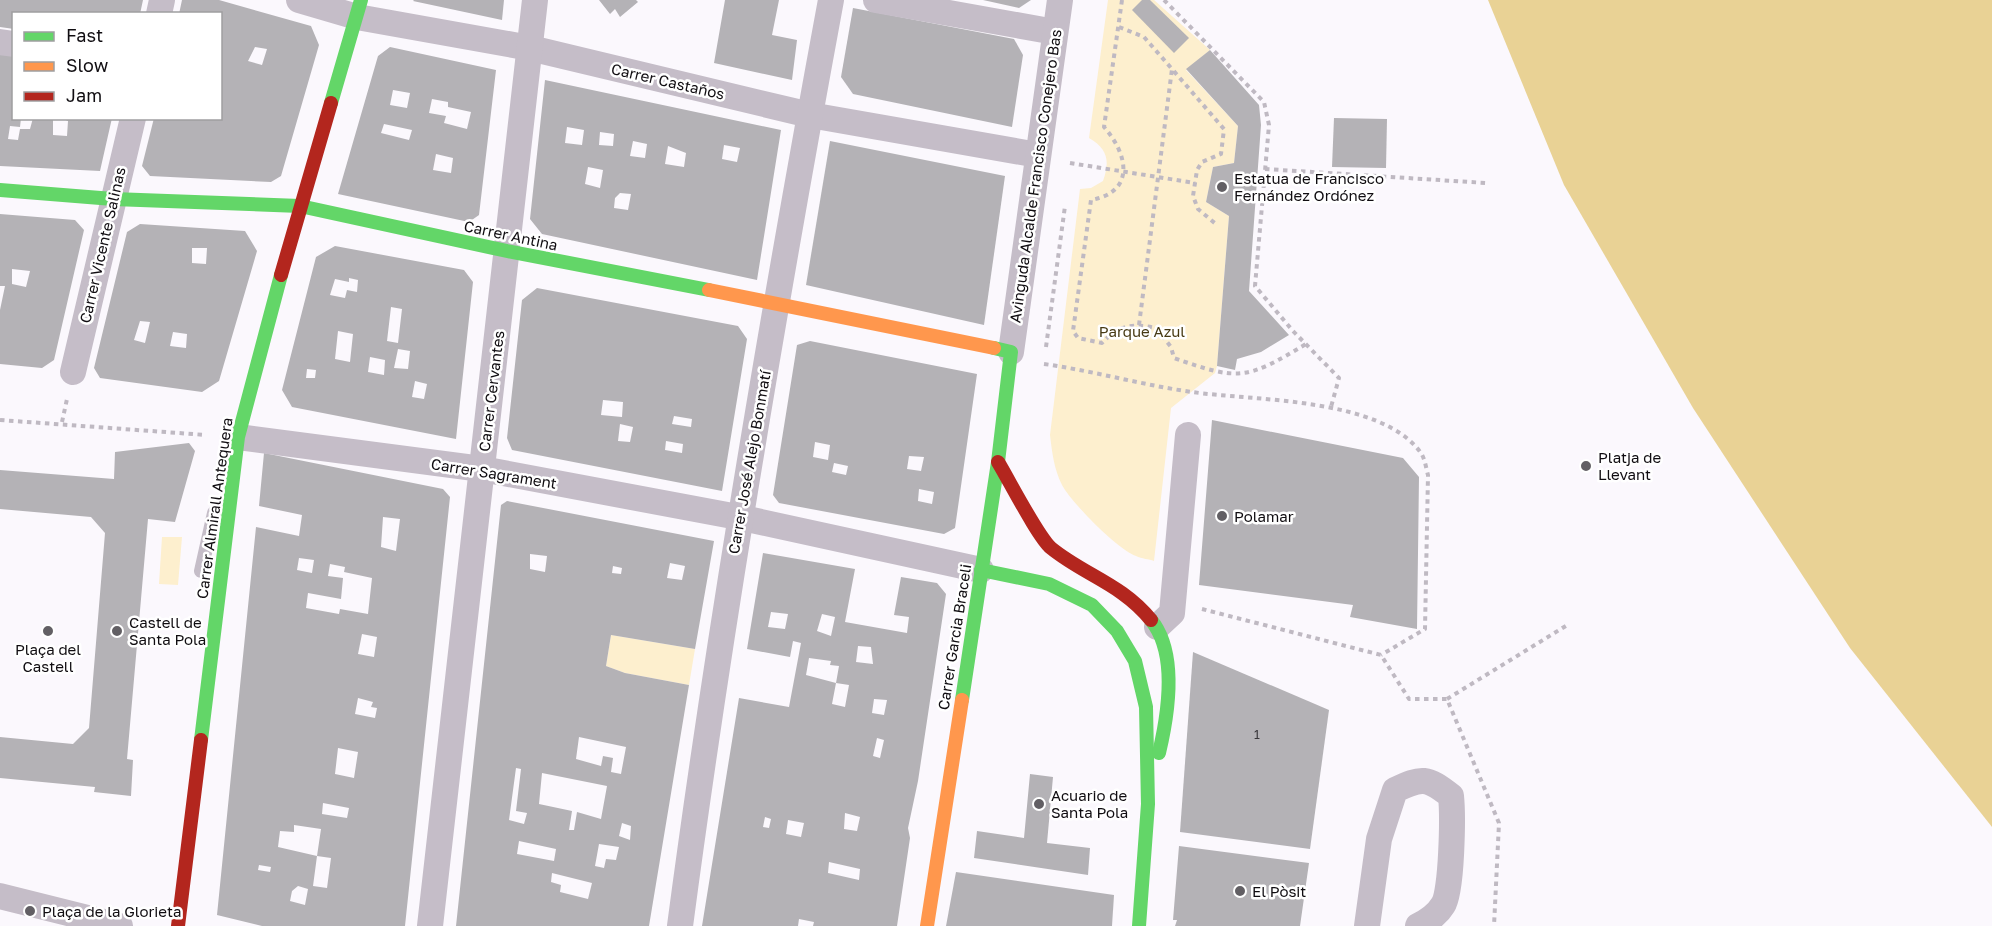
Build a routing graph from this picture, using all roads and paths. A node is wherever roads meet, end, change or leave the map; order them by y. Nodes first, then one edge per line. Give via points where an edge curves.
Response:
1 (299, 0) edge
2 (535, 0) edge
3 (831, 0) edge
4 (876, 0) edge
5 (1060, 0) edge
6 (1122, 0) edge
7 (1164, 0) edge
8 (359, 8) edge
9 (1119, 27) junction
10 (1055, 32) junction
11 (530, 48) junction
12 (1172, 69) junction
13 (810, 115) junction
14 (133, 120) edge
15 (1038, 155) junction
16 (1070, 163) dead end
17 (1265, 169) junction
18 (1123, 171) junction
19 (1159, 177) junction
20 (1195, 183) junction
21 (1486, 183) dead end
22 (0, 190) edge
23 (113, 199) junction
24 (300, 206) junction
25 (1217, 225) dead end
26 (507, 251) junction
27 (777, 303) junction
28 (1140, 325) junction
29 (1306, 344) junction
30 (1011, 352) junction
31 (73, 372) dead end
32 (1042, 373) dead end
33 (1331, 407) junction
34 (0, 420) edge
35 (1188, 435) dead end
36 (238, 437) junction
37 (998, 462) junction
38 (482, 469) junction
39 (738, 517) junction
40 (981, 570) junction
41 (201, 571) dead end
42 (1174, 586) junction
43 (1569, 624) dead end
44 (1156, 627) junction
45 (1381, 655) junction
46 (1447, 699) junction
47 (1148, 804) junction
48 (0, 896) edge
49 (120, 926) edge
50 (178, 926) edge
51 (430, 926) edge
52 (680, 926) edge
53 (927, 926) edge
54 (1139, 926) edge
55 (1367, 926) edge
56 (1418, 926) edge
57 (1494, 926) edge

1 - 8 street, Carrer Castaños
2 - 11 street, Carrer Cervantes
3 - 13 street, Carrer José Alejo Bonmatí
4 - 10 street
5 - 10 street, Avinguda Alcalde Francisco Conejero Bas
6 - 9 path
7 - 17 path via 1264,102 1269,125
8 - 11 street, Carrer Castaños
8 - 24 street, Carrer Almirall Antequera
9 - 12 path via 1144,37
9 - 18 path via 1104,126 1118,145
10 - 15 street, Avinguda Alcalde Francisco Conejero Bas
11 - 13 street, Carrer Castaños
11 - 26 street, Carrer Cervantes
12 - 19 path
12 - 20 path via 1224,129 1221,154 1202,162
13 - 15 street, Carrer Castaños
13 - 27 street, Carrer José Alejo Bonmatí
14 - 23 street, Carrer Vicente Salinas
15 - 30 street, Avinguda Alcalde Francisco Conejero Bas
16 - 18 path
17 - 21 path
17 - 29 path via 1255,286
18 - 19 path
18 - 28 path via 1121,183 1114,191 1090,200 1073,331 1078,338 1102,343 1118,329
19 - 20 path
19 - 28 path
20 - 25 path via 1193,196 1198,209
22 - 23 street, Carrer Antina
23 - 24 street, Carrer Antina
23 - 31 street, Carrer Vicente Salinas
24 - 26 street, Carrer Antina
24 - 36 street, Carrer Almirall Antequera
26 - 27 street, Carrer Antina
26 - 38 street, Carrer Cervantes
27 - 30 street, Carrer Antina
27 - 39 street, Carrer José Alejo Bonmatí
28 - 29 path via 1156,328 1171,347 1174,358 1235,376 1264,367
29 - 33 path via 1339,378
30 - 37 street, Carrer Garcia Braceli
32 - 33 path via 1044,364 1192,392
33 - 45 path via 1381,424 1407,440 1422,454 1428,475 1425,629
34 - 36 path
35 - 42 street
36 - 38 street, Carrer Sagrament
36 - 41 lane via 225,461
36 - 50 street, Carrer Almirall Antequera
37 - 40 street, Carrer Garcia Braceli
37 - 44 street via 1050,547 1123,593 1140,606
38 - 39 street, Carrer Sagrament
38 - 51 street, Carrer Cervantes
39 - 40 street, Carrer Sagrament
39 - 52 street, Carrer José Alejo Bonmatí
40 - 47 street via 1049,584 1092,605 1117,631 1135,661 1146,707
40 - 53 street, Carrer Garcia Braceli
42 - 44 street via 1172,613
42 - 45 path via 1188,606
43 - 46 path
44 - 47 street via 1166,656 1169,708
45 - 46 path via 1409,699
46 - 57 path via 1499,823
47 - 54 street
48 - 49 street
55 - 56 street via 1379,839 1395,790 1417,780 1436,784 1451,796 1453,824 1445,903 1437,914

